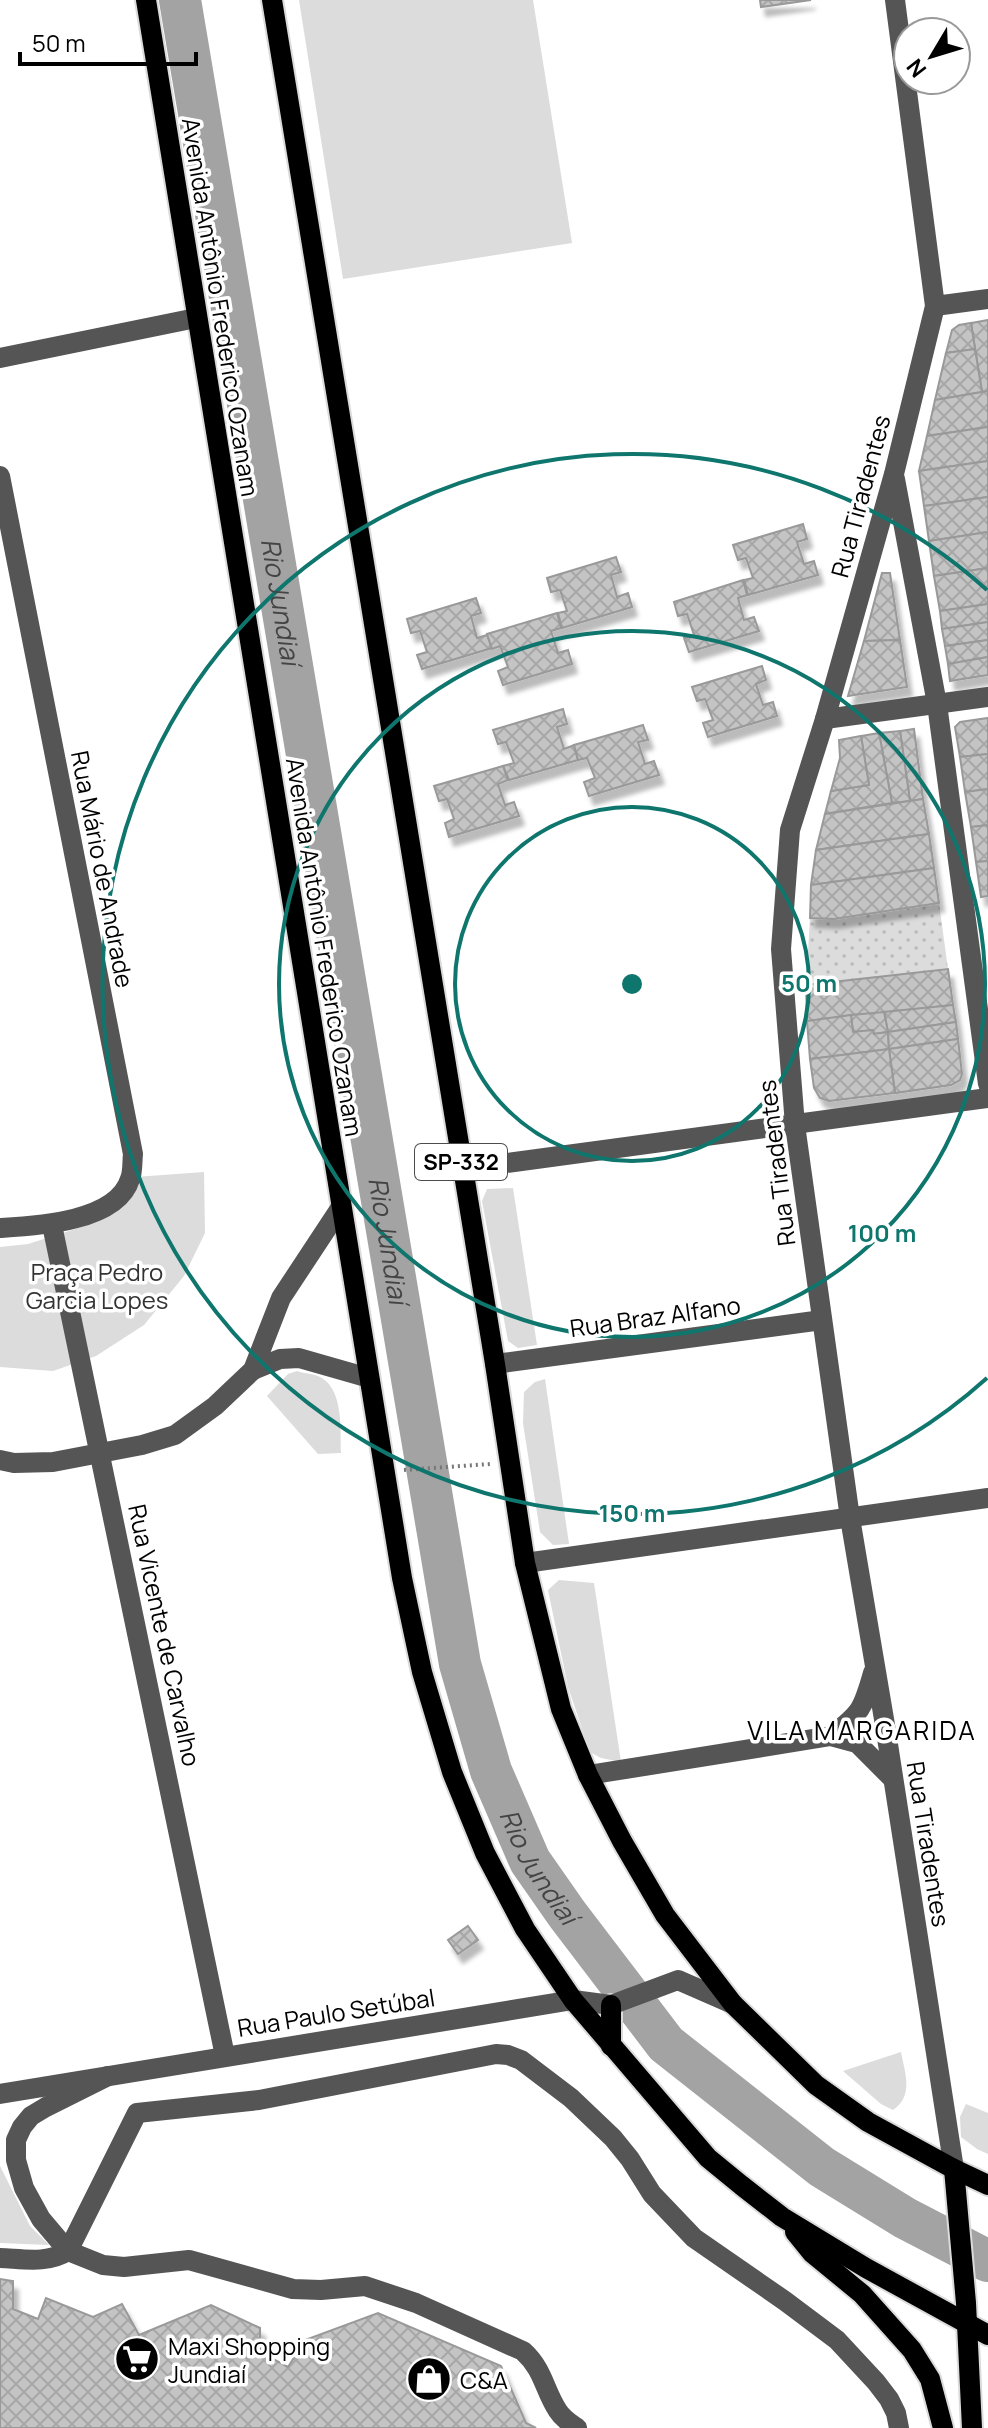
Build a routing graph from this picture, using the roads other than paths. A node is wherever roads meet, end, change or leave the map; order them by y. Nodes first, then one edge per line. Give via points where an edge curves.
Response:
1 (146, 0) edge
2 (272, 0) edge
3 (895, 0) edge
4 (988, 299) edge
5 (935, 306) junction
6 (196, 318) junction
7 (0, 358) edge
8 (894, 474) junction
9 (0, 476) edge
10 (988, 697) edge
11 (937, 704) junction
12 (825, 719) junction
13 (988, 1084) edge
14 (988, 1098) edge
15 (795, 1125) junction
16 (462, 1169) junction
17 (341, 1207) junction
18 (52, 1225) junction
19 (0, 1228) edge
20 (822, 1320) junction
21 (495, 1364) junction
22 (253, 1370) junction
23 (369, 1378) junction
24 (102, 1453) junction
25 (0, 1460) edge
26 (988, 1498) edge
27 (850, 1518) junction
28 (525, 1563) junction
29 (874, 1669) junction
30 (831, 1736) junction
31 (588, 1775) junction
32 (893, 1779) junction
33 (573, 2000) junction
34 (733, 2004) junction
35 (611, 2005) junction
36 (611, 2046) junction
37 (225, 2056) junction
38 (108, 2076) junction
39 (0, 2094) edge
40 (954, 2169) junction
41 (988, 2185) edge
42 (782, 2217) junction
43 (68, 2251) junction
44 (0, 2258) edge
45 (967, 2325) junction
46 (988, 2335) edge
47 (577, 2428) edge
48 (899, 2428) edge
49 (943, 2428) edge
50 (972, 2428) edge

1 - 6 main road, Avenida Antônio Frederico Ozanam
2 - 16 main road, SP-332
3 - 5 street, Rua Tiradentes
4 - 5 street
5 - 8 street, Rua Tiradentes
6 - 7 street
6 - 17 main road, Avenida Antônio Frederico Ozanam
8 - 11 street
8 - 12 street, Rua Tiradentes
9 - 18 street, Rua Mário de Andrade via 133,1154 130,1180 119,1197 99,1210
10 - 11 street
11 - 12 street
11 - 13 street
12 - 15 street, Rua Tiradentes via 790,830 781,949
14 - 15 street
15 - 16 street
15 - 20 street, Rua Tiradentes
16 - 21 main road, SP-332
17 - 22 street via 281,1298
17 - 23 main road, Avenida Antônio Frederico Ozanam
18 - 19 street, Rua Mário de Andrade
18 - 24 street, Rua Vicente de Carvalho
20 - 21 street, Rua Braz Alfano
20 - 27 street, Rua Tiradentes
21 - 28 main road, SP-332
22 - 23 street via 299,1358
22 - 24 street via 175,1435
23 - 33 main road, Avenida Antônio Frederico Ozanam via 422,1672 452,1772 485,1853 525,1929
24 - 25 street via 53,1462
24 - 37 street, Rua Vicente de Carvalho
26 - 27 street
27 - 28 street
27 - 29 street, Rua Tiradentes
28 - 31 main road, SP-332 via 561,1709
29 - 30 street via 864,1704
29 - 32 street, Rua Tiradentes
30 - 31 street
30 - 32 street via 857,1743
31 - 34 main road, SP-332 via 665,1915
32 - 40 street, Rua Tiradentes
33 - 35 street, Rua Paulo Setúbal
33 - 36 main road, Avenida Antônio Frederico Ozanam
33 - 37 street, Rua Paulo Setúbal
34 - 35 street, Rua Paulo Setúbal via 678,1980
34 - 40 main road, SP-332 via 816,2085 868,2122
35 - 36 main road
36 - 42 main road, Avenida Antônio Frederico Ozanam via 708,2158
37 - 38 street, Rua Paulo Setúbal
38 - 39 street, Rua Paulo Setúbal
38 - 43 street via 31,2116 16,2140 24,2188
40 - 41 main road, SP-332
40 - 45 main road, Rua Tiradentes
42 - 45 main road, Avenida Antônio Frederico Ozanam
42 - 49 main road via 912,2350 930,2379
43 - 44 street via 45,2261
43 - 47 street via 124,2267 189,2260 293,2289 365,2286 416,2303 523,2351 541,2373 558,2411
43 - 48 street via 137,2113 259,2100 508,2055 571,2098 613,2138 652,2194 694,2238 848,2351 876,2382 896,2413
45 - 46 main road, Avenida Antônio Frederico Ozanam
45 - 50 main road, Rua Tiradentes

